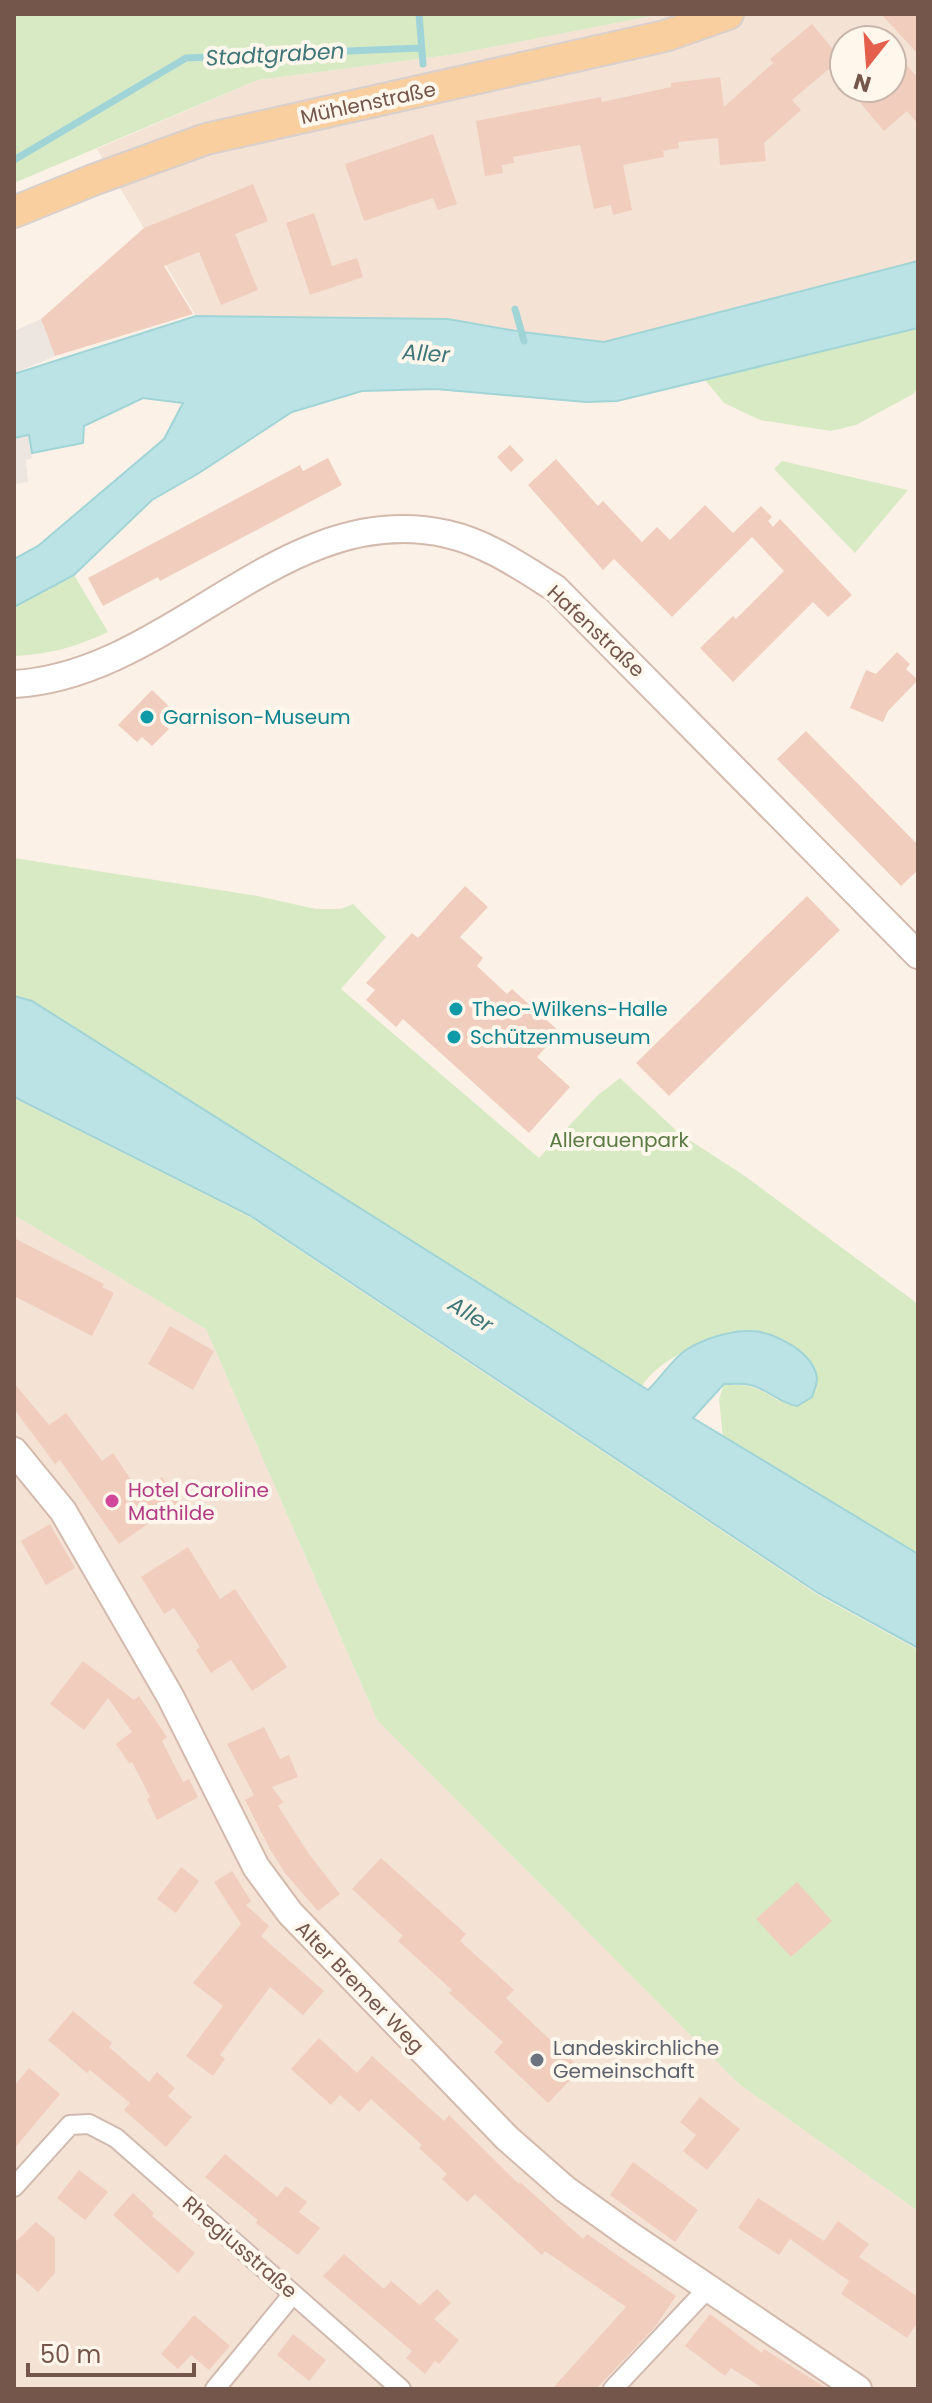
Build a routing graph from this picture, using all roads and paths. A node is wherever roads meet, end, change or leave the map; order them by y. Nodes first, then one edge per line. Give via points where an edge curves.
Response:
1 (728, 14) edge
2 (14, 212) edge
3 (14, 684) edge
4 (918, 955) edge
5 (14, 1451) edge
6 (14, 2187) edge
7 (708, 2288) junction
8 (293, 2294) junction
9 (215, 2389) edge
10 (401, 2389) edge
11 (613, 2389) edge
12 (858, 2389) edge

1 - 2 main road, Mühlenstraße via 665,36 206,139
3 - 4 street, Hafenstraße via 99,666 298,553 343,536 395,529 447,534 499,553 555,588
5 - 7 street, Alter Bremer Weg via 63,1511 170,1696 256,1867 290,1913 507,2138 565,2189
6 - 8 street, Rhegiusstraße via 70,2125 89,2124 116,2138
7 - 11 street
7 - 12 street, Alter Bremer Weg
8 - 9 street
8 - 10 street, Rhegiusstraße

